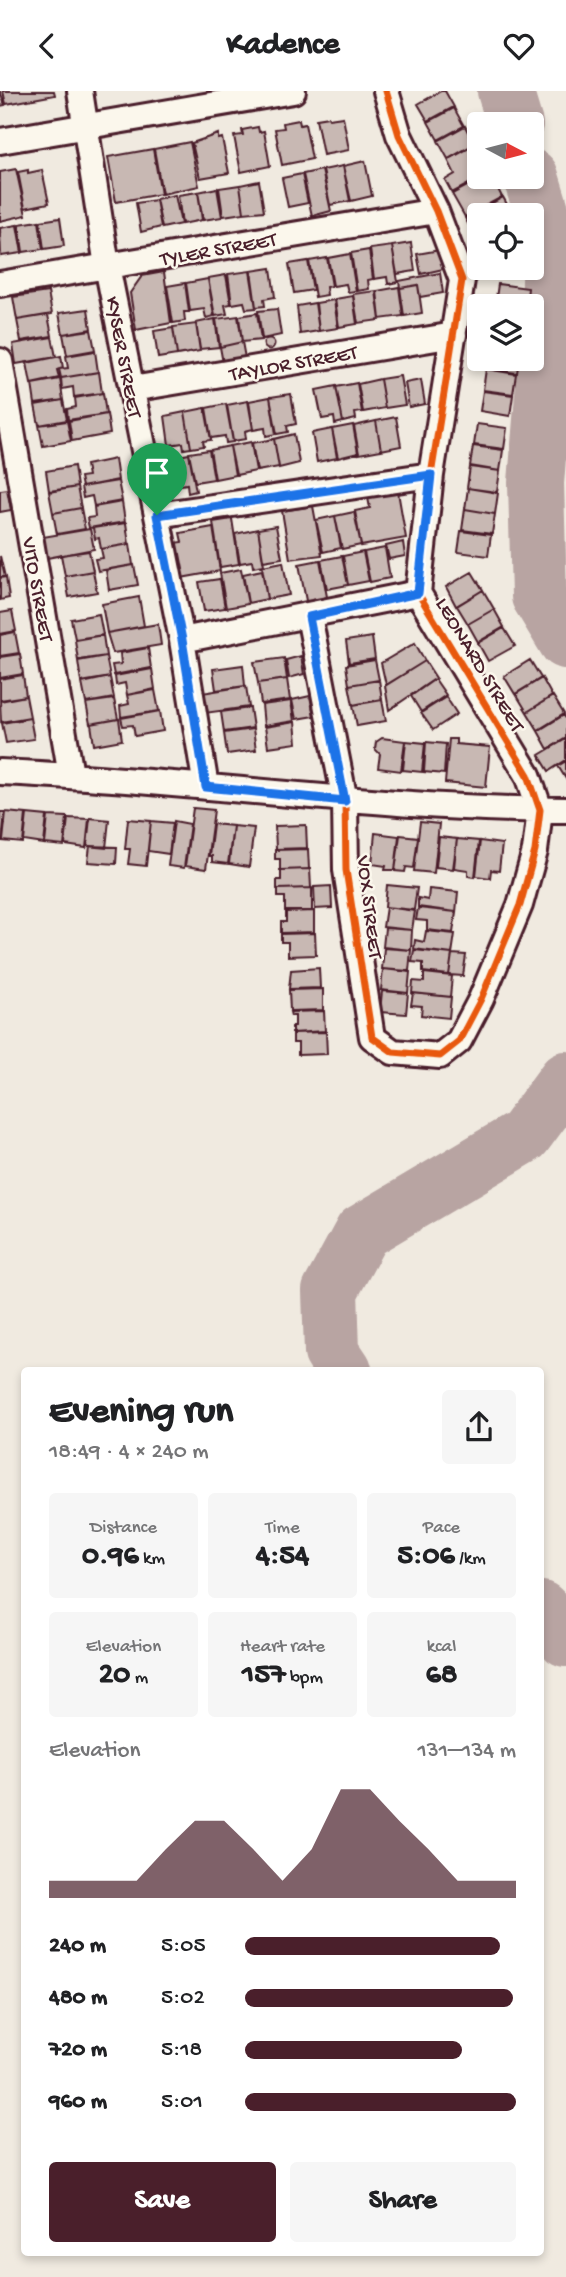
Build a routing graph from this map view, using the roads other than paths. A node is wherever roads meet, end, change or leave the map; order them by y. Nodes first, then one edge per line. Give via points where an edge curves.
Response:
1 (80, 91) edge
2 (293, 91) edge
3 (386, 91) edge
4 (85, 128) junction
5 (0, 141) edge
6 (436, 211) junction
7 (107, 266) junction
8 (0, 284) edge
9 (454, 335) junction
10 (0, 361) edge
11 (132, 389) junction
12 (431, 475) junction
13 (157, 515) junction
14 (418, 593) junction
15 (309, 617) junction
16 (182, 640) junction
17 (0, 772) edge
18 (71, 775) junction
19 (206, 787) junction
20 (345, 801) junction
21 (540, 810) junction
22 (566, 810) edge
23 (459, 1041) joint

1 - 4 street, KYSER STREET
2 - 4 street
3 - 6 street, LEONARD STREET via 399,135
4 - 5 street
4 - 7 street, KYSER STREET
6 - 7 street, TYLER STREET
6 - 9 street, LEONARD STREET via 462,281
7 - 8 street, TYLER STREET
7 - 11 street, KYSER STREET
9 - 11 street, TAYLOR STREET
9 - 12 street, LEONARD STREET
10 - 18 street, VITO STREET
11 - 13 street, KYSER STREET
12 - 13 street
12 - 14 street, LEONARD STREET
13 - 16 street, KYSER STREET
14 - 15 street
14 - 21 street, LEONARD STREET via 528,775
15 - 16 street
15 - 20 street, VOX STREET
16 - 19 street, KYSER STREET
17 - 18 street
18 - 19 street
19 - 20 street
20 - 21 street
20 - 23 street, VOX STREET via 346,870 372,1037 393,1052 440,1056
21 - 22 street
21 - 23 street, LEONARD STREET via 535,851 520,905

